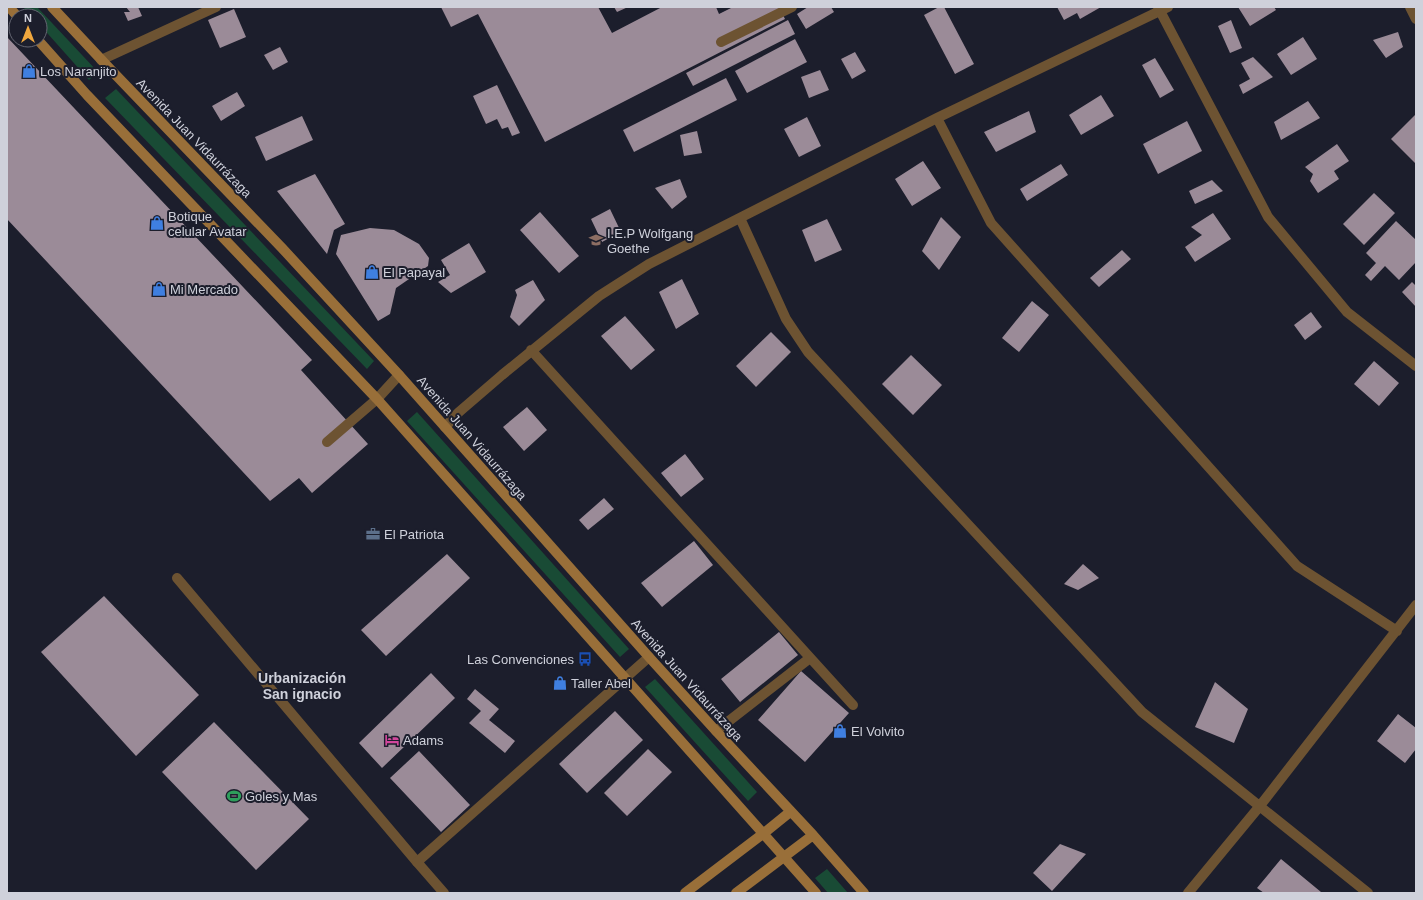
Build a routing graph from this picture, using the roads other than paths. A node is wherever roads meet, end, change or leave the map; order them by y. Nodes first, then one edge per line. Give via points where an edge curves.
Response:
1 (52, 7) edge
2 (216, 7) edge
3 (792, 7) edge
4 (1410, 7) edge
5 (1162, 8) edge
6 (1416, 20) edge
7 (721, 42) dead end
8 (45, 48) edge
9 (101, 60) junction
10 (937, 118) junction
11 (740, 218) junction
12 (531, 350) junction
13 (1416, 366) edge
14 (399, 374) junction
15 (377, 399) junction
16 (445, 427) junction
17 (327, 442) dead end
18 (177, 578) dead end
19 (1416, 605) edge
20 (1396, 631) junction
21 (649, 656) junction
22 (810, 658) junction
23 (625, 678) junction
24 (853, 705) dead end
25 (716, 732) junction
26 (1259, 807) junction
27 (790, 812) junction
28 (764, 833) junction
29 (813, 835) junction
30 (784, 858) junction
31 (417, 862) junction
32 (444, 893) edge
33 (685, 893) edge
34 (736, 893) edge
35 (816, 893) edge
36 (864, 893) edge
37 (1188, 893) edge
38 (1368, 893) edge

1 - 9 main road, Avenida Juan Vidaurrázaga
2 - 9 street
3 - 7 street
4 - 6 street
5 - 10 street
5 - 13 street via 1268,217 1347,312
8 - 15 main road
9 - 14 main road, Avenida Juan Vidaurrázaga
10 - 11 street
10 - 20 street via 991,223 1297,566
11 - 12 street via 649,264 598,296
11 - 26 street via 786,319 808,352 1142,712
12 - 16 street via 458,412
12 - 22 street
14 - 15 street
14 - 16 main road, Avenida Juan Vidaurrázaga
15 - 17 street
15 - 23 main road
16 - 21 main road, Avenida Juan Vidaurrázaga
18 - 31 street
19 - 20 street
20 - 26 street
21 - 23 street
21 - 25 main road, Avenida Juan Vidaurrázaga
22 - 24 street
22 - 25 street
23 - 28 main road
23 - 31 street
25 - 27 main road, Avenida Juan Vidaurrázaga
26 - 37 street
26 - 38 street
27 - 28 main road
27 - 29 main road, Avenida Juan Vidaurrázaga
28 - 30 main road
28 - 33 main road
29 - 30 main road
29 - 36 main road, Avenida Juan Vidaurrázaga
30 - 34 main road
30 - 35 main road
31 - 32 street

